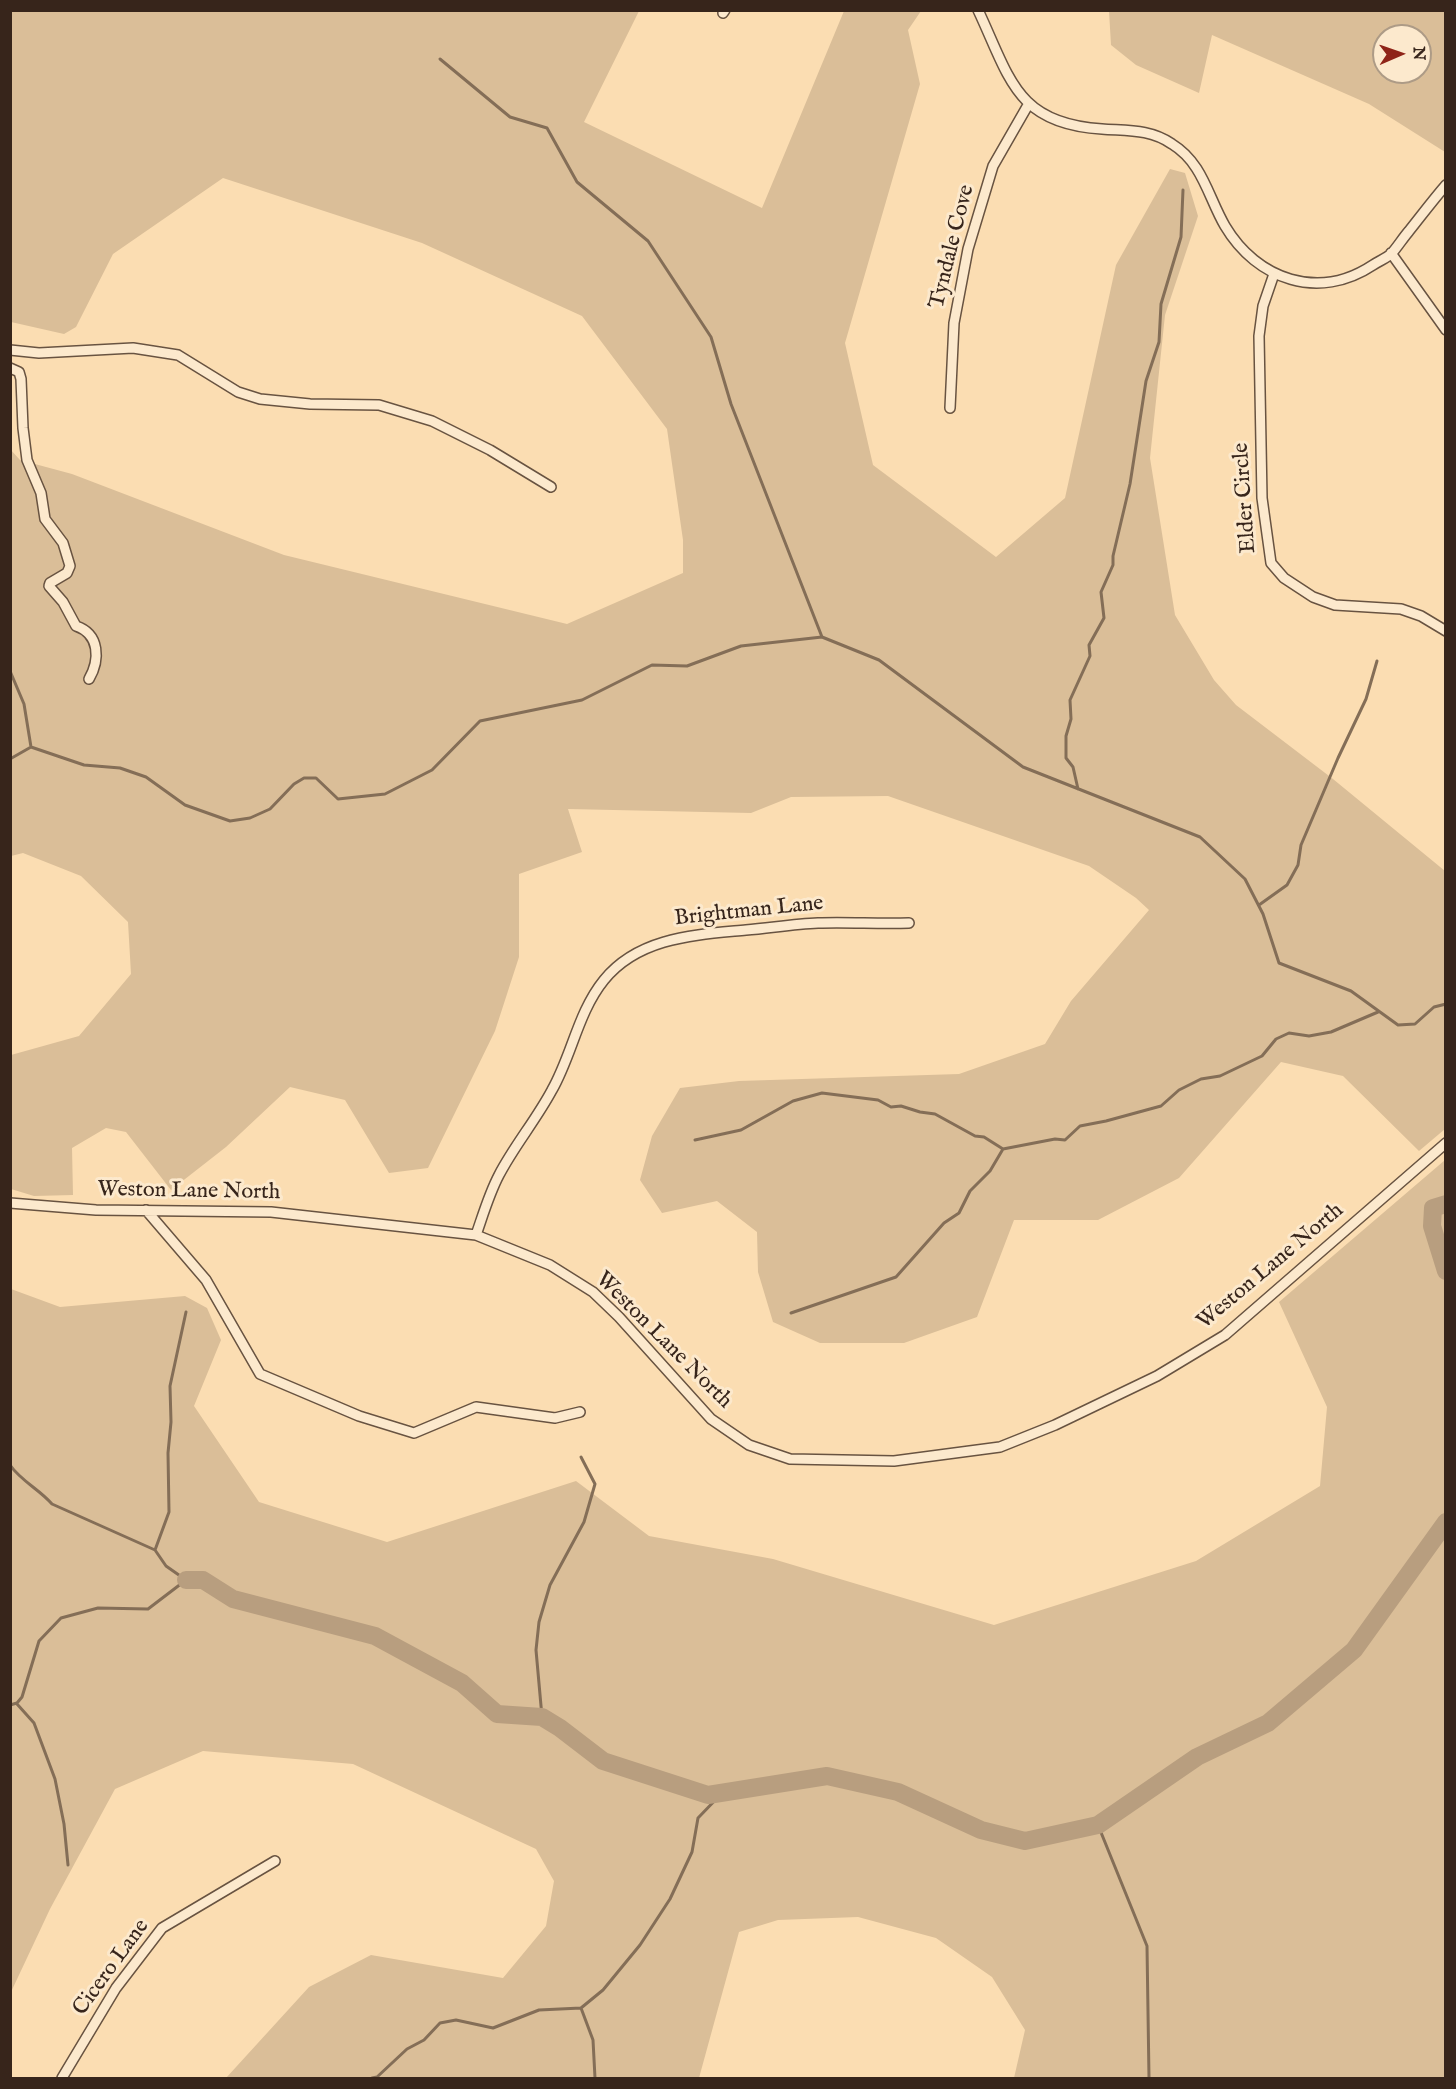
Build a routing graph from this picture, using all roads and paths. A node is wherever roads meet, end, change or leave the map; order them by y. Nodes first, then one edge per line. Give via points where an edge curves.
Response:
1 (978, 10) edge
2 (1028, 105) junction
3 (1446, 185) edge
4 (1391, 253) junction
5 (1274, 274) junction
6 (1446, 330) edge
7 (10, 350) edge
8 (10, 368) edge
9 (950, 408) dead end
10 (551, 487) dead end
11 (1446, 631) edge
12 (89, 679) dead end
13 (909, 923) dead end
14 (1446, 1143) edge
15 (10, 1203) edge
16 (146, 1210) junction
17 (476, 1235) junction
18 (580, 1412) dead end
19 (275, 1861) dead end
20 (62, 2079) edge

1 - 2 street
2 - 5 street via 1063,124 1138,130 1172,144 1199,169 1237,243 1249,257
2 - 9 street, Tyndale Cove via 993,166 968,249 954,322
3 - 4 street
4 - 5 street via 1359,274 1338,280 1312,284
4 - 6 street
5 - 11 street, Elder Circle via 1263,306 1259,336 1262,498 1271,562 1284,578 1313,597 1335,605 1401,609
7 - 10 street via 39,353 134,348 178,355 238,392 260,399 379,405 432,421
8 - 12 street via 19,372 21,379 27,460 41,493 45,519 63,543 69,566 67,573 50,586 76,626 91,634 96,660
13 - 17 street, Brightman Lane via 817,923 683,936 646,948 616,967 588,1003 552,1091 498,1175
14 - 17 street, Weston Lane North via 1225,1335 1157,1377 1000,1447 894,1461 790,1459 749,1444 711,1419 593,1292 550,1265
15 - 16 street, Weston Lane North
16 - 17 street, Weston Lane North via 271,1212
16 - 18 street via 206,1280 260,1374 358,1416 414,1432 476,1407 555,1418
19 - 20 street, Cicero Lane via 162,1928 116,1988

